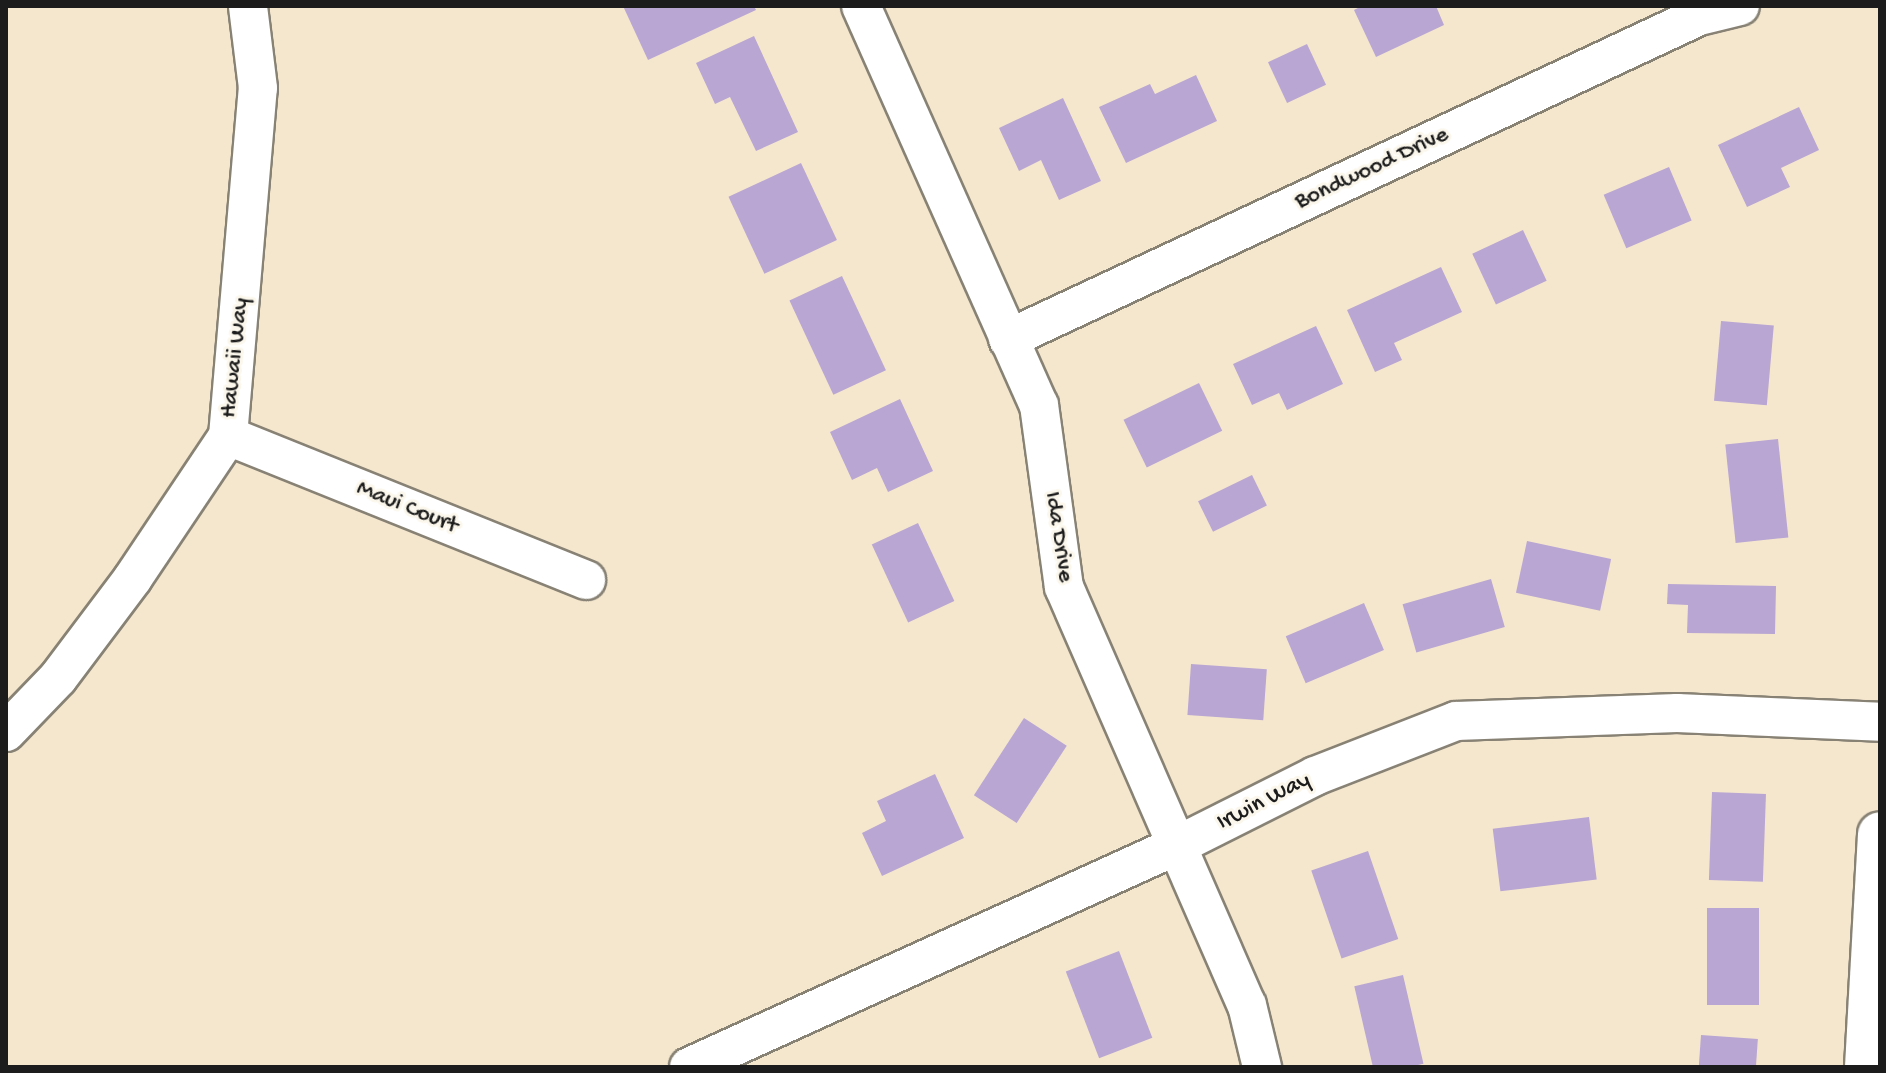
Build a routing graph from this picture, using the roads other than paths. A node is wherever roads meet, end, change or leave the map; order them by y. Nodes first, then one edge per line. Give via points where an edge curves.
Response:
1 (248, 6) edge
2 (861, 6) edge
3 (1740, 6) edge
4 (1008, 339) junction
5 (228, 436) junction
6 (586, 580) dead end
7 (1880, 722) edge
8 (6, 732) edge
9 (1880, 834) edge
10 (1178, 845) junction
11 (696, 1066) edge
12 (1262, 1067) edge
13 (1867, 1067) edge

1 - 5 street, Hawaii Way via 258,88
2 - 4 street, Ida Drive
3 - 4 street, Bondwood Drive via 1699,16
4 - 10 street, Ida Drive via 1039,405 1064,587
5 - 6 street, Maui Court
5 - 8 street, Hawaii Way via 68,666
7 - 10 street, Irwin Way via 1677,713 1456,721 1315,776
9 - 13 main road
10 - 11 street, Irwin Way
10 - 12 street, Ida Drive via 1247,1005

